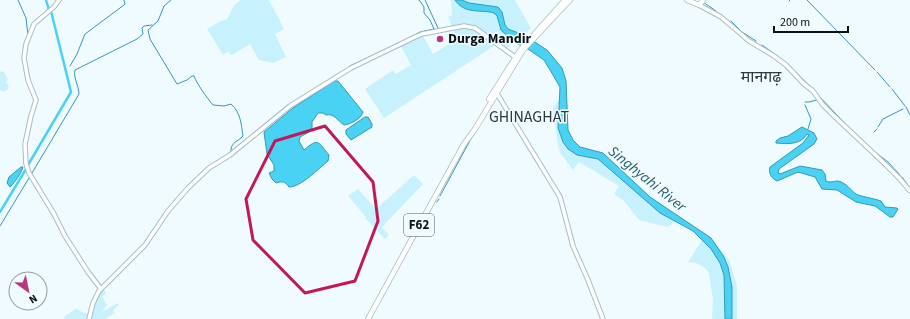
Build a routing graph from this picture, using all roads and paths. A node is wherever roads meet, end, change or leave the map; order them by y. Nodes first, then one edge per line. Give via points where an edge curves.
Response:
1 (59, 0) edge
2 (565, 0) edge
3 (570, 0) edge
4 (687, 0) edge
5 (695, 0) edge
6 (701, 3) edge
7 (533, 37) junction
8 (522, 49) junction
9 (515, 57) junction
10 (495, 91) junction
11 (910, 191) edge
12 (101, 289) junction
13 (88, 319) edge
14 (368, 319) edge
15 (603, 319) edge

1 - 12 street via 34,24 26,44 24,58 28,80 36,100 25,144 26,164 69,242
2 - 7 main road, F62
3 - 7 main road, F62
4 - 6 main road
5 - 6 main road
6 - 11 street via 749,41 786,65
7 - 8 main road, F62
8 - 9 main road, F62
8 - 10 main road, F62
9 - 10 main road, F62
9 - 12 street via 475,28 464,26 422,34 342,74 296,101 198,178 168,211 145,245
10 - 14 main road, F62 via 472,128
10 - 15 street via 560,197 573,246
12 - 13 street

